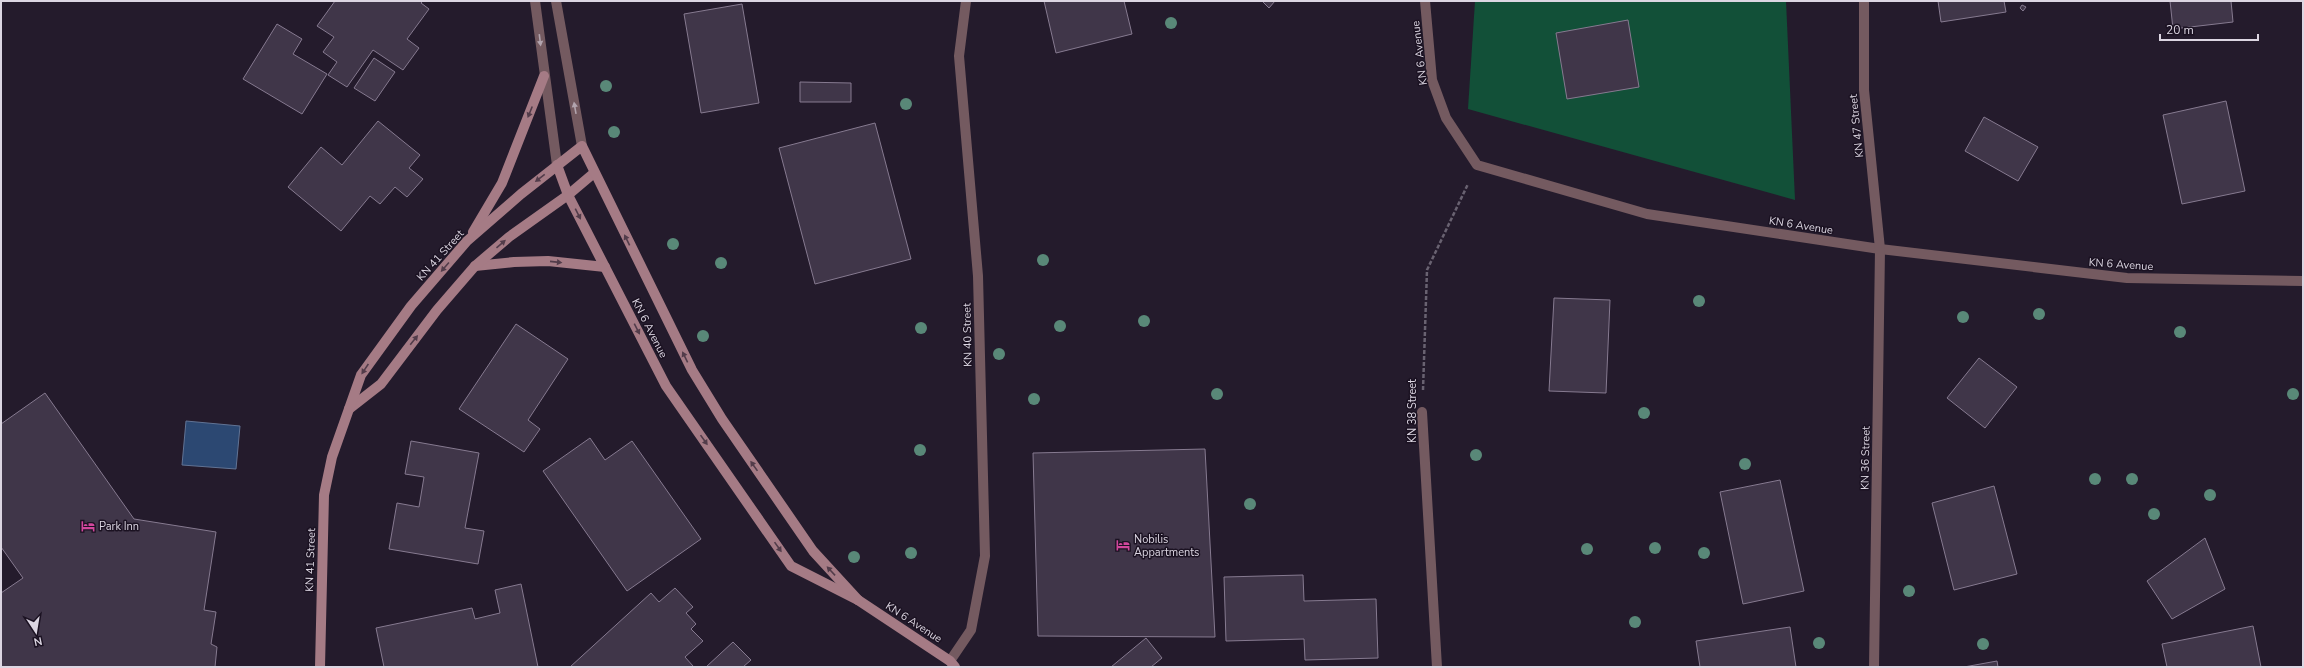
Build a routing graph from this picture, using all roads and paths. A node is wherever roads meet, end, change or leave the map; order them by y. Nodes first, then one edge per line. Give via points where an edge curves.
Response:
1 (535, 1) edge
2 (556, 1) edge
3 (966, 1) edge
4 (1425, 1) edge
5 (1864, 1) edge
6 (544, 76) junction
7 (582, 146) junction
8 (557, 165) junction
9 (1477, 165) junction
10 (594, 173) junction
11 (568, 195) junction
12 (467, 241) junction
13 (1880, 249) junction
14 (475, 266) junction
15 (605, 267) junction
16 (2303, 280) edge
17 (349, 409) junction
18 (1422, 412) joint
19 (858, 600) junction
20 (953, 664) edge
21 (320, 667) edge
22 (1437, 667) edge
23 (1874, 667) edge

1 -> 6 street, KN 6 Avenue
7 -> 2 street, KN 6 Avenue
3 - 20 street, KN 40 Street via 959,56 978,276 985,556 971,630
4 - 9 street, KN 6 Avenue via 1432,80 1446,118
5 - 13 street, KN 47 Street via 1864,90
6 - 8 street, KN 6 Avenue
6 -> 12 main road via 502,183
7 - 8 main road, KN 41 Street
7 - 10 main road, KN 6 Avenue
8 - 11 main road, KN 6 Avenue
8 -> 12 main road, KN 41 Street
9 - 13 street, KN 6 Avenue via 1647,214
9 - 18 path, KN 38 Street via 1427,270
10 - 11 main road
19 -> 10 main road, KN 6 Avenue via 813,551 722,419 692,370
14 -> 11 main road via 533,219
11 -> 15 main road, KN 6 Avenue
12 -> 17 main road, KN 41 Street via 411,306 378,351 362,375
13 - 16 street, KN 6 Avenue via 2127,278
13 - 23 street, KN 36 Street
14 -> 15 main road via 548,261
17 -> 14 main road via 381,384
15 -> 19 main road, KN 6 Avenue via 666,386 791,566
17 - 21 main road, KN 41 Street via 332,458 324,494
18 - 22 street, KN 38 Street
19 - 20 main road, KN 6 Avenue

